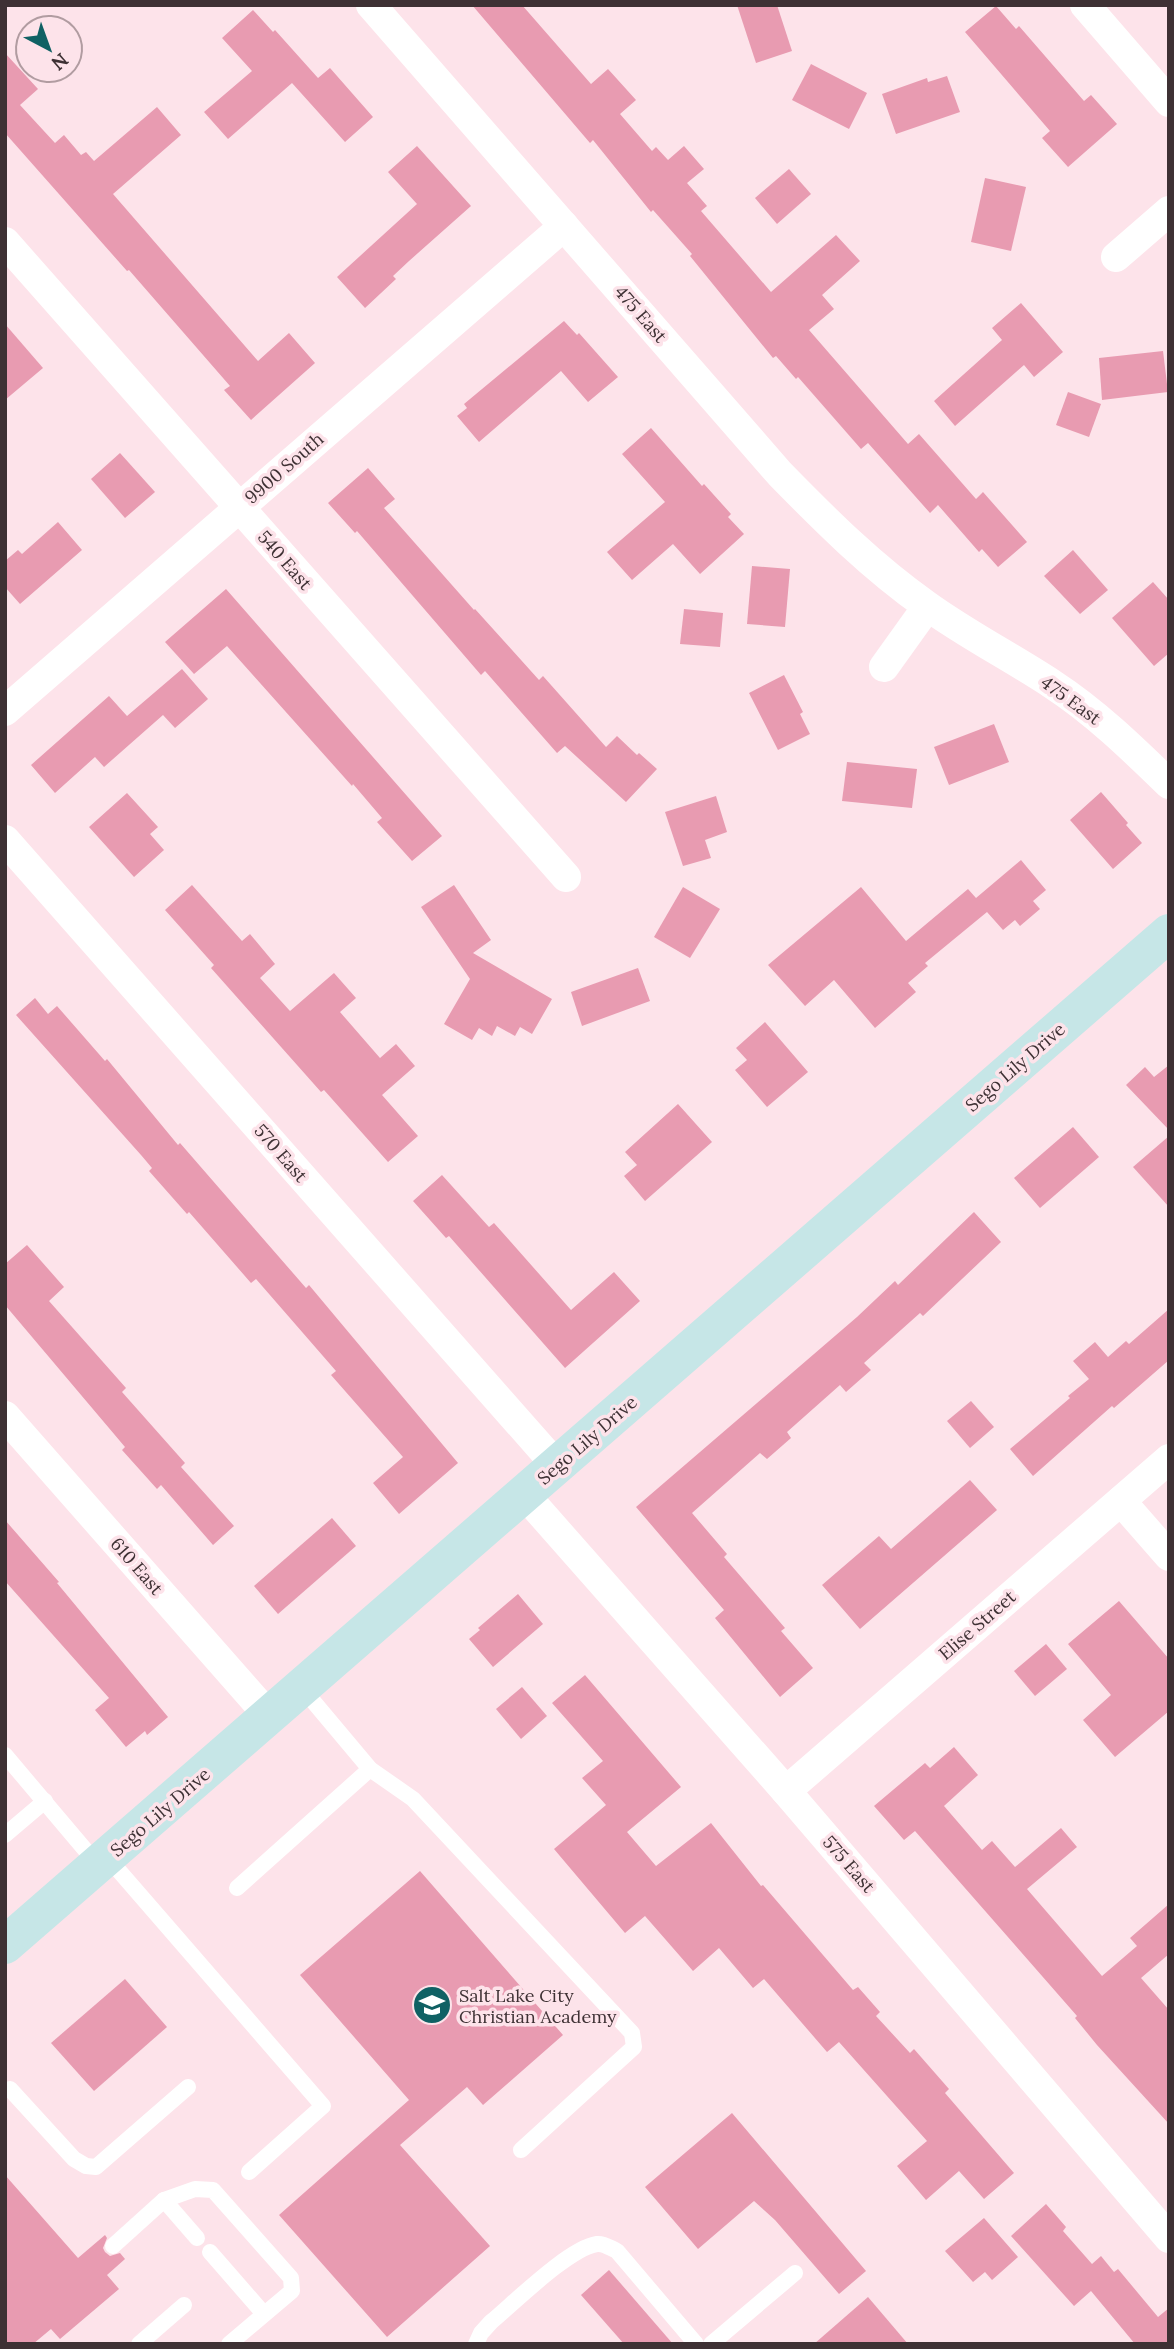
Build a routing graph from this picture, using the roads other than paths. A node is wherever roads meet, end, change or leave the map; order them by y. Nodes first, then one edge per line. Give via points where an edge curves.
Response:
1 (371, 5) edge
2 (1085, 5) edge
3 (1169, 102) edge
4 (1169, 211) edge
5 (564, 226) junction
6 (5, 242) edge
7 (1116, 257) dead end
8 (239, 507) junction
9 (927, 607) junction
10 (884, 667) dead end
11 (5, 711) edge
12 (1169, 784) edge
13 (5, 840) edge
14 (566, 877) dead end
15 (1169, 933) edge
16 (5, 1416) edge
17 (1169, 1459) edge
18 (557, 1466) junction
19 (524, 1494) junction
20 (1121, 1501) junction
21 (1169, 1556) edge
22 (302, 1688) junction
23 (270, 1716) junction
24 (5, 1755) edge
25 (370, 1769) junction
26 (786, 1791) junction
27 (45, 1801) junction
28 (5, 1835) edge
29 (103, 1861) junction
30 (237, 1888) dead end
31 (5, 1945) edge
32 (188, 2087) dead end
33 (7, 2088) edge
34 (521, 2150) dead end
35 (249, 2172) dead end
36 (164, 2200) junction
37 (197, 2238) dead end
38 (1169, 2238) edge
39 (113, 2246) dead end
40 (210, 2252) dead end
41 (794, 2273) dead end
42 (184, 2305) dead end
43 (264, 2314) junction
44 (139, 2344) edge
45 (229, 2344) edge
46 (476, 2344) edge
47 (696, 2344) edge
48 (711, 2344) edge

1 - 5 street, 475 East
2 - 3 street
4 - 7 street
5 - 8 street, 9900 South
5 - 9 street, 475 East via 780,474 874,566
6 - 8 street, 540 East
8 - 11 street, 9900 South
8 - 14 street, 540 East
9 - 10 street
9 - 12 street, 475 East via 1054,685 1116,732
13 - 18 street, 570 East
15 - 18 main road, Sego Lily Drive
16 - 23 street, 610 East
17 - 20 street, Elise Street
18 - 19 main road, Sego Lily Drive
19 - 22 main road, Sego Lily Drive
19 - 26 street, 575 East
20 - 21 street
20 - 26 street, Elise Street
22 - 23 main road, Sego Lily Drive
22 - 25 lane
23 - 29 main road, Sego Lily Drive
24 - 27 lane
25 - 30 lane
25 - 34 lane via 413,1800 632,2033 634,2047
26 - 38 street, 575 East
27 - 28 lane
27 - 29 lane
29 - 31 main road, Sego Lily Drive
29 - 35 lane via 323,2106
32 - 33 lane via 96,2167 74,2159
36 - 37 lane
36 - 39 lane
36 - 43 lane via 195,2189 213,2190 291,2278 292,2291
40 - 43 lane
41 - 48 lane
42 - 44 lane
43 - 45 lane
46 - 47 lane via 491,2322 572,2254 597,2244 617,2251

